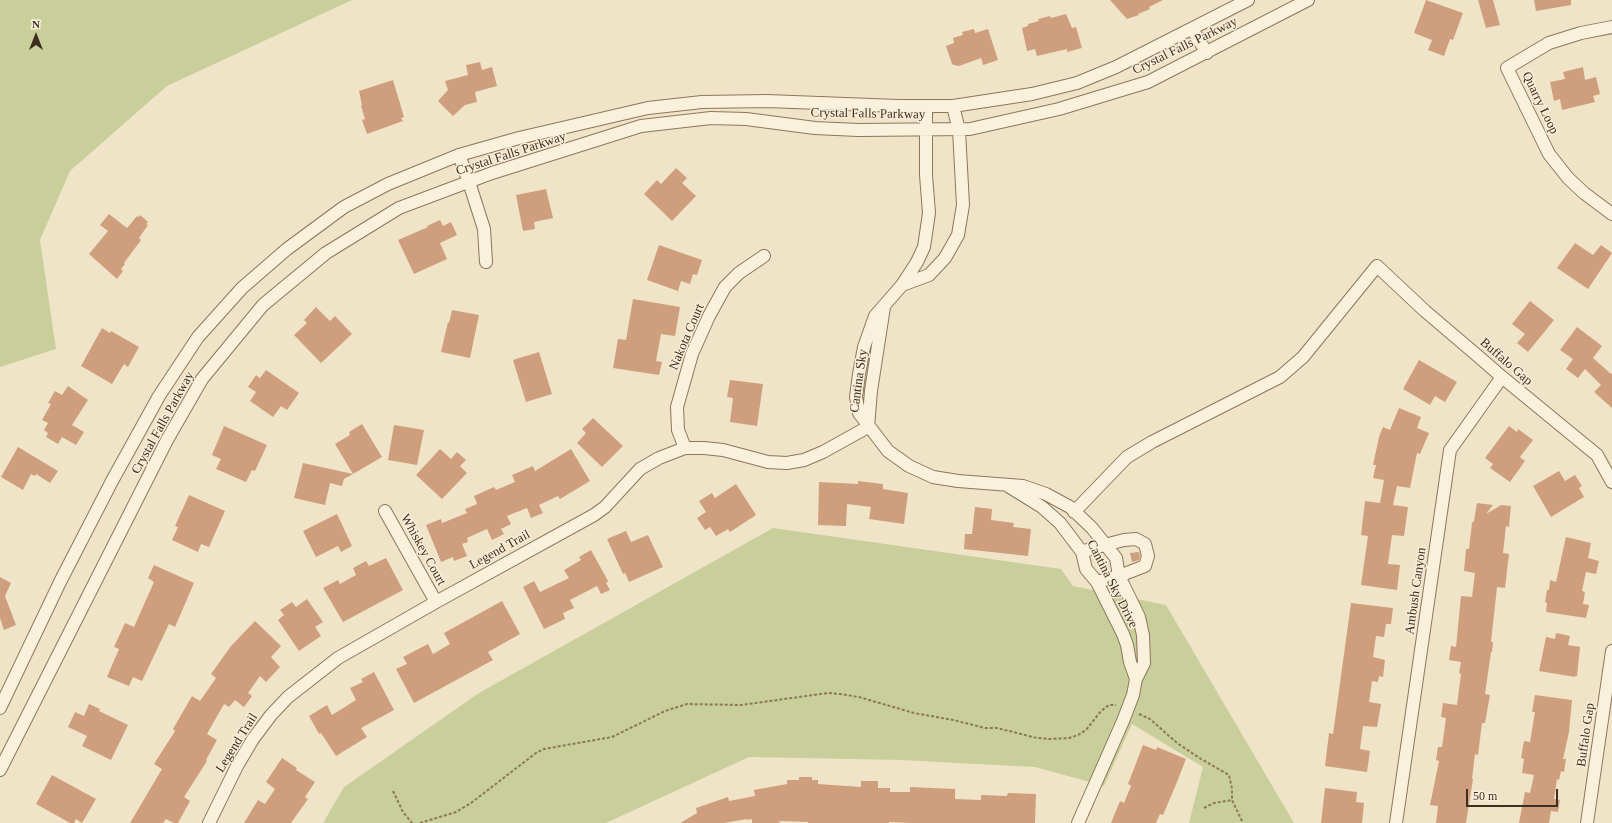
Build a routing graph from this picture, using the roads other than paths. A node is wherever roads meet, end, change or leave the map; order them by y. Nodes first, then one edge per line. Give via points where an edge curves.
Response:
1 (1248, 0) edge
2 (1308, 0) edge
3 (1612, 27) edge
4 (1192, 29) junction
5 (1207, 53) junction
6 (926, 106) junction
7 (953, 106) junction
8 (926, 130) junction
9 (959, 130) junction
10 (459, 155) junction
11 (469, 182) junction
12 (1612, 214) edge
13 (764, 256) dead end
14 (486, 262) dead end
15 (902, 285) junction
16 (1502, 377) junction
17 (868, 427) junction
18 (684, 448) junction
19 (1612, 482) edge
20 (1006, 485) junction
21 (385, 511) dead end
22 (1074, 512) junction
23 (1106, 544) junction
24 (1082, 552) junction
25 (1119, 576) junction
26 (1096, 582) junction
27 (436, 602) junction
28 (1612, 651) edge
29 (1136, 679) junction
30 (0, 708) edge
31 (0, 770) edge
32 (209, 823) edge
33 (1078, 823) edge
34 (1396, 823) edge
35 (1587, 823) edge

1 - 4 street, Crystal Falls Parkway
2 - 5 street, Crystal Falls Parkway
3 - 12 street, Quarry Loop via 1581,33 1549,44 1507,68 1549,154 1568,178
4 - 5 street
4 - 7 street, Crystal Falls Parkway via 1116,67 1077,83 1032,94
5 - 9 street, Crystal Falls Parkway via 1148,82 1059,109 970,130
6 - 7 street, Crystal Falls Parkway
6 - 8 street, Cantina Sky
6 - 10 street, Crystal Falls Parkway via 767,101 702,102 648,108 519,138
7 - 9 street, Cantina Sky
8 - 9 street, Crystal Falls Parkway
8 - 11 street, Crystal Falls Parkway via 815,128 746,119 711,118 641,126
8 - 15 street, Cantina Sky via 927,229 924,247
9 - 15 street, Cantina Sky via 963,205 958,235 945,258 928,275
10 - 11 street
10 - 30 street, Crystal Falls Parkway via 388,184 344,208 287,249 242,288 198,337 159,396 116,474 60,582
11 - 14 street via 484,229
11 - 31 street, Crystal Falls Parkway via 399,208 326,253 263,305 202,379 160,452
13 - 18 street, Nakota Court via 739,273 725,287 692,354 677,407 678,430
15 - 17 street, Cantina Sky via 885,304
16 - 19 street, Buffalo Gap via 1597,455
16 - 22 street, Buffalo Gap via 1425,312 1377,266 1326,330 1280,377 1127,457
16 - 34 street, Ambush Canyon via 1450,450
17 - 18 street, Legend Trail via 823,452 804,460 787,463 768,462 723,450
17 - 20 street, Cantina Sky Drive via 888,451 909,466 933,477
18 - 27 street, Legend Trail via 640,469 605,507 594,515
20 - 22 street, Cantina Sky Drive via 1023,486 1046,494 1070,507
20 - 24 street, Cantina Sky Drive via 1042,507 1060,523
21 - 27 street, Whiskey Court
22 - 23 street, Cantina Sky Drive
23 - 24 street
23 - 25 street, Cantina Sky Drive via 1116,558
23 - 25 street via 1136,539 1145,544 1148,556 1145,566
24 - 26 street, Cantina Sky Drive via 1086,569
25 - 26 street
25 - 29 street, Cantina Sky Drive via 1139,617 1144,635 1144,663
26 - 29 street, Cantina Sky Drive via 1123,634
27 - 32 street, Legend Trail via 338,658 288,697 253,739
28 - 35 street, Buffalo Gap
29 - 33 street, Cantina Sky Drive via 1128,708

